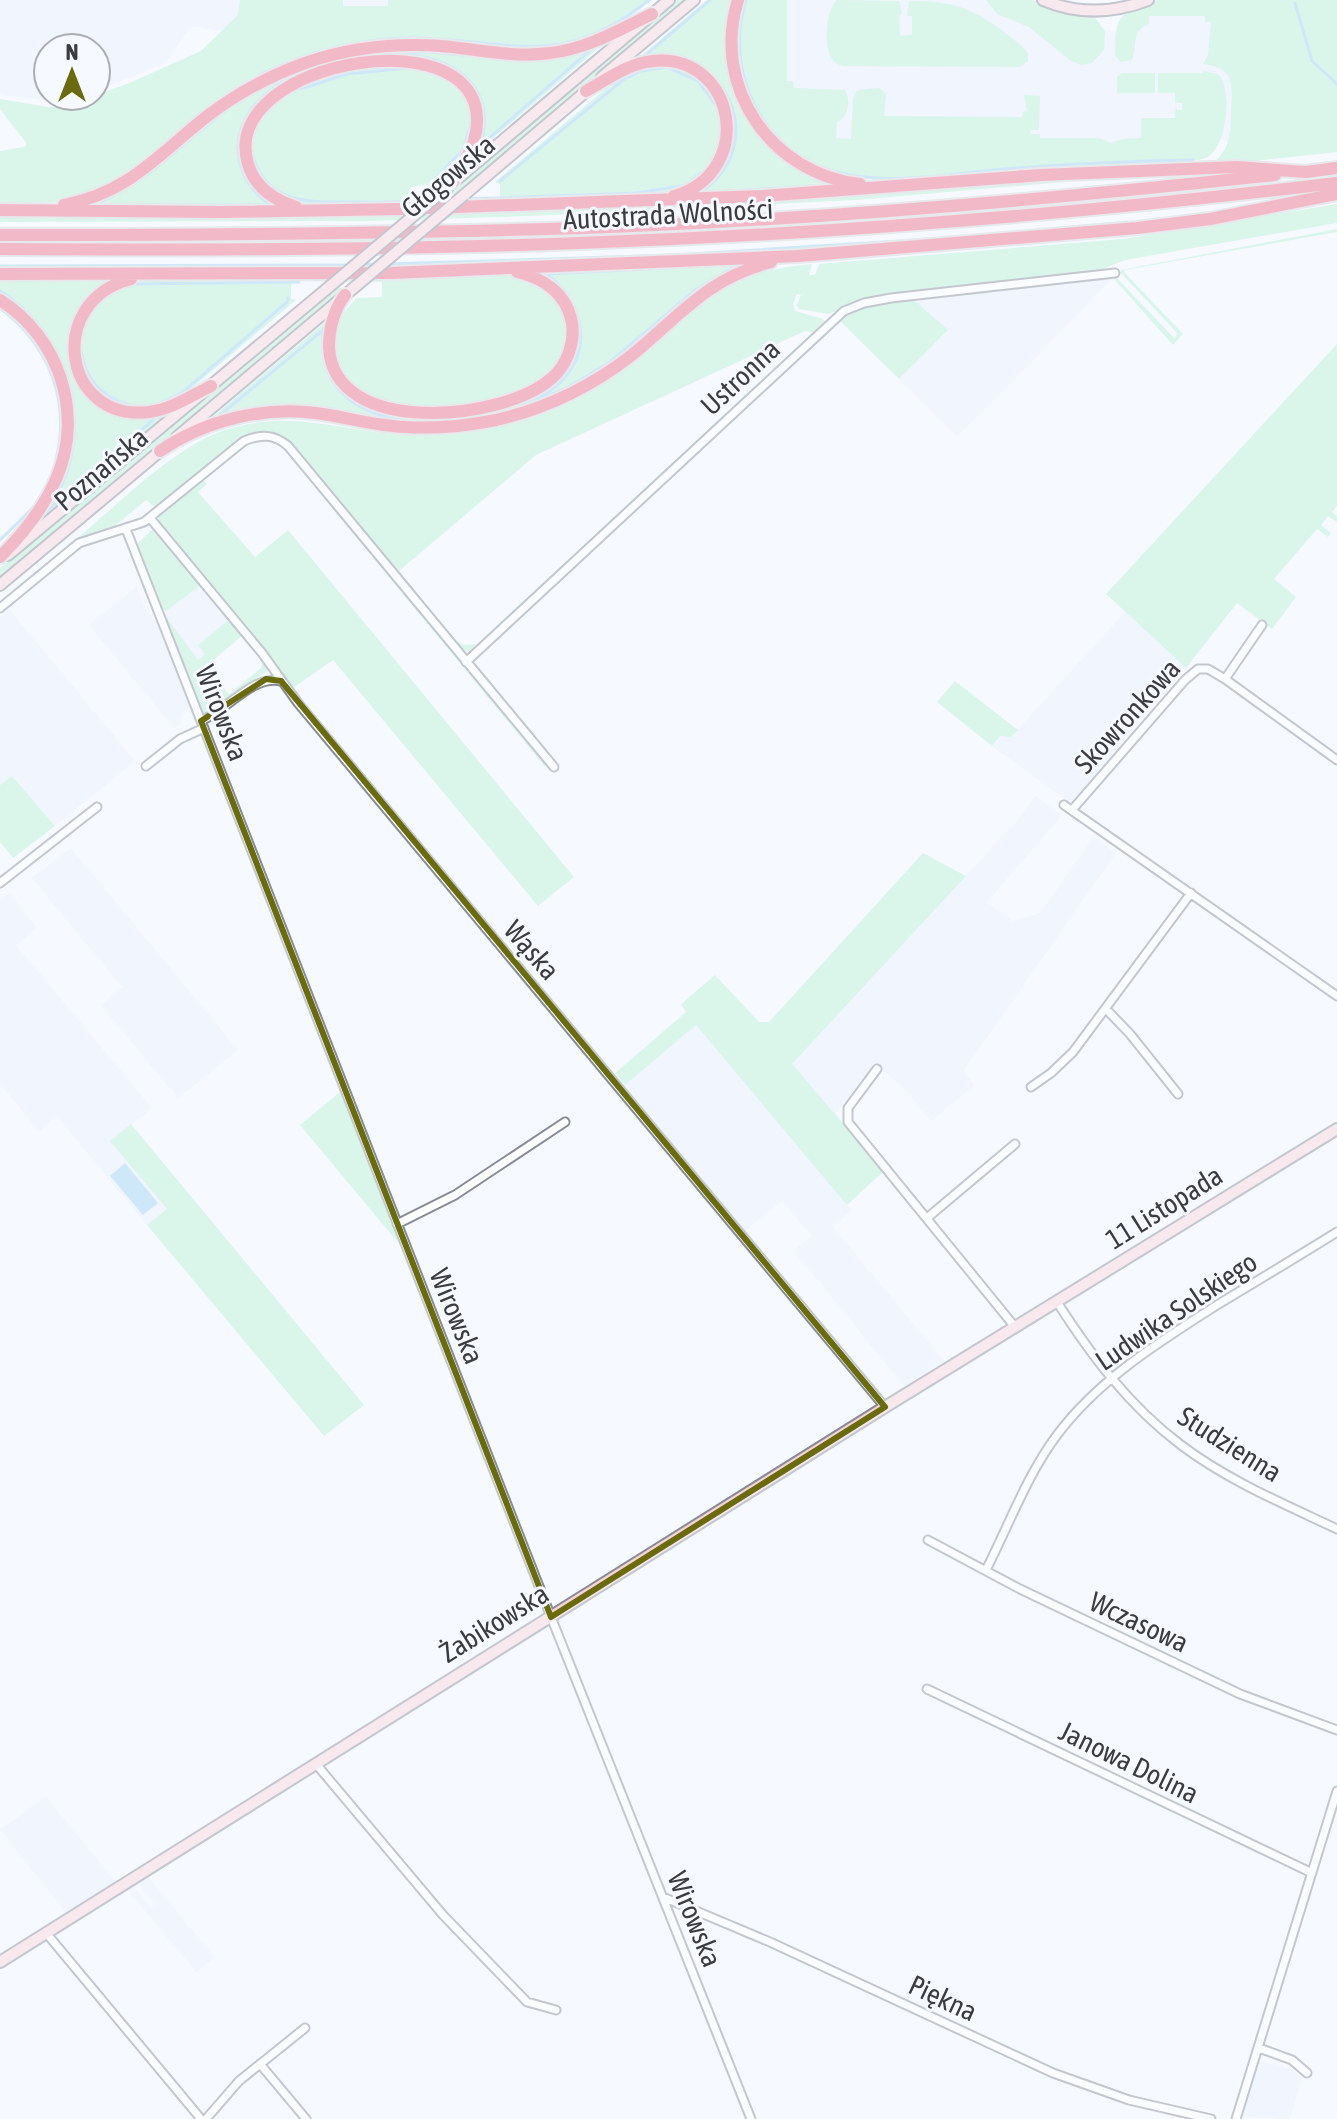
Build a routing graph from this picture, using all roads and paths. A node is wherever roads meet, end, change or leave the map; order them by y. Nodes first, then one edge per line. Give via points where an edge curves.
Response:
1 (669, 0) edge
2 (694, 0) edge
3 (738, 0) edge
4 (1043, 0) edge
5 (1148, 0) edge
6 (652, 14) junction
7 (586, 91) junction
8 (1337, 168) edge
9 (1306, 172) junction
10 (453, 182) junction
11 (1337, 183) edge
12 (891, 186) junction
13 (1337, 194) edge
14 (650, 201) junction
15 (0, 210) edge
16 (33, 210) junction
17 (323, 211) junction
18 (0, 235) edge
19 (0, 249) edge
20 (798, 256) junction
21 (498, 269) junction
22 (1115, 273) dead end
23 (0, 274) edge
24 (162, 274) junction
25 (351, 290) junction
26 (0, 300) edge
27 (223, 376) joint
28 (211, 386) junction
29 (233, 389) joint
30 (160, 451) junction
31 (150, 518) junction
32 (126, 529) junction
33 (0, 559) edge
34 (0, 585) edge
35 (0, 608) edge
36 (1262, 625) dead end
37 (466, 662) junction
38 (1225, 679) junction
39 (281, 681) junction
40 (203, 725) junction
41 (1337, 760) edge
42 (146, 766) dead end
43 (554, 767) dead end
44 (97, 807) dead end
45 (0, 883) edge
46 (1191, 893) junction
47 (1337, 996) edge
48 (1106, 1009) junction
49 (877, 1069) dead end
50 (1031, 1087) dead end
51 (1178, 1094) dead end
52 (565, 1122) dead end
53 (1337, 1129) edge
54 (1015, 1144) dead end
55 (927, 1218) junction
56 (397, 1224) junction
57 (1337, 1232) edge
58 (1057, 1302) junction
59 (1015, 1327) junction
60 (1111, 1378) junction
61 (885, 1407) junction
62 (1337, 1529) edge
63 (928, 1540) dead end
64 (986, 1570) junction
65 (551, 1617) junction
66 (927, 1689) dead end
67 (1337, 1730) edge
68 (316, 1764) junction
69 (1337, 1791) edge
70 (1312, 1873) junction
71 (663, 1897) junction
72 (47, 1934) junction
73 (0, 1962) edge
74 (556, 2010) dead end
75 (305, 2028) dead end
76 (1259, 2048) junction
77 (260, 2064) junction
78 (1307, 2073) dead end
79 (204, 2119) edge
80 (306, 2119) edge
81 (751, 2119) edge
82 (1211, 2119) edge
83 (1236, 2119) edge

1 - 6 main road, Głogowska
2 - 7 main road, Głogowska
3 - 12 highway via 733,66 742,98 761,130 811,171
4 - 5 main road via 1098,11
6 - 10 main road, Głogowska
6 - 16 highway via 594,42 557,52 515,55 397,46 308,62 220,106 116,188 78,203
7 - 14 highway via 633,66 662,60 701,74 720,96 728,136 716,167 695,187
7 - 25 main road, Głogowska, bridge
8 - 9 highway
9 - 12 highway via 1236,167
9 - 18 highway, Autostrada Wolności via 1004,202 681,223 323,234
10 - 17 highway via 476,133 468,91 442,69 423,62 356,65 279,91 258,110 247,133 250,171 266,192 287,204
10 - 27 main road, Głogowska, bridge
11 - 19 highway, Autostrada Wolności via 1052,213 683,238 348,249
12 - 14 highway
13 - 20 highway via 1137,228
14 - 17 highway
15 - 16 highway
16 - 17 highway
20 - 21 highway
20 - 30 highway via 724,280 611,370 570,394 515,415 416,428 310,413 265,413 205,428
21 - 24 highway
21 - 25 highway via 534,277 555,291 569,314 572,342 560,369 544,384 513,399 473,408 394,410 367,403 348,390 335,372 329,347 333,319
22 - 37 street, Ustronna via 881,300 844,311
23 - 24 highway
24 - 28 highway via 121,282 92,299 74,334 77,367 94,395 127,412 165,409
25 - 29 main road, Głogowska
26 - 33 highway via 24,318 50,352 68,417 65,453 53,487
27 - 28 main road, Poznańska
28 - 33 main road, Poznańska
29 - 30 main road, Poznańska
30 - 34 main road, Poznańska
31 - 32 street
31 - 37 street via 244,441 264,436 282,441
31 - 39 street, Wąska
32 - 35 street via 79,543
32 - 40 street, Wirowska
36 - 38 street
37 - 43 street
38 - 41 street, Skowronkowa
38 - 46 street, Skowronkowa via 1208,669 1194,671 1068,807
39 - 40 street via 256,683
39 - 61 street, Wąska
40 - 42 street
40 - 56 street, Wirowska
44 - 45 street
46 - 47 street
46 - 48 street
48 - 50 street via 1066,1059
48 - 51 street
49 - 55 street via 846,1117
52 - 56 street via 467,1188
53 - 58 main road, 11 Listopada
54 - 55 street
55 - 59 street
56 - 65 street, Wirowska
57 - 60 street, Ludwika Solskiego
58 - 59 main road, 11 Listopada
58 - 60 street, Studzienna
59 - 61 main road, Żabikowska
60 - 62 street, Studzienna via 1189,1451
60 - 64 street, Ludwika Solskiego via 1049,1447
61 - 65 main road, Żabikowska
63 - 64 street, Wczasowa
64 - 67 street, Wczasowa via 1240,1694
65 - 68 main road, Żabikowska
65 - 71 street, Wirowska
66 - 70 street, Janowa Dolina
68 - 72 main road, Żabikowska
68 - 74 street via 443,1915 527,2002
69 - 70 street
70 - 76 street
71 - 81 street, Wirowska
71 - 82 street, Piękna via 1053,2073 1129,2100
72 - 73 main road, Żabikowska
72 - 79 street
75 - 77 street
76 - 78 street via 1292,2060
76 - 83 street
77 - 79 street
77 - 80 street

